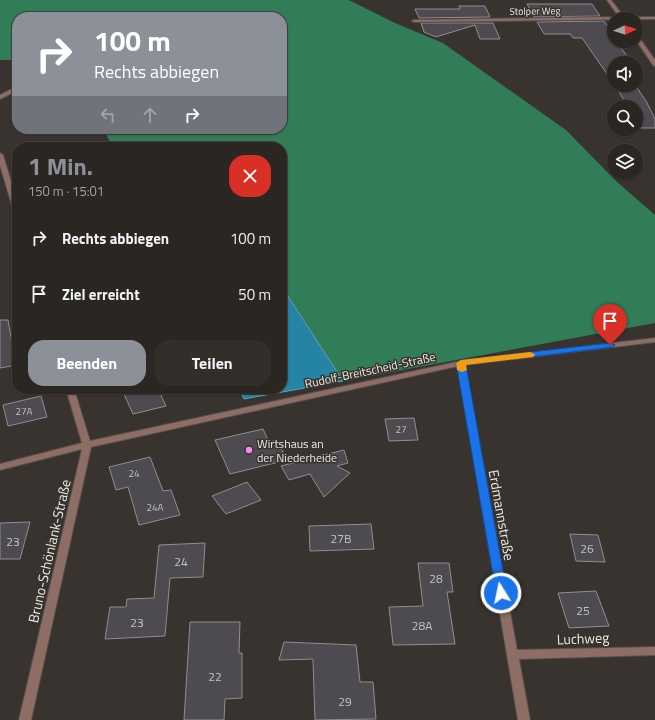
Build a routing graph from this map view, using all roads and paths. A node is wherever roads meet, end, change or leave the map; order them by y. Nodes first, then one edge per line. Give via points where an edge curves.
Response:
1 (609, 0) edge
2 (618, 12) edge
3 (643, 18) edge
4 (655, 18) edge
5 (607, 19) edge
6 (414, 21) dead end
7 (643, 47) edge
8 (655, 64) edge
9 (12, 91) edge
10 (0, 97) edge
11 (0, 155) edge
12 (12, 195) edge
13 (655, 340) edge
14 (461, 363) junction
15 (72, 394) edge
16 (87, 444) junction
17 (0, 467) edge
18 (655, 651) edge
19 (512, 655) junction
20 (25, 720) edge
21 (524, 720) edge

1 - 2 street
3 - 4 street, Stolper Weg
5 - 6 street, Stolper Weg
7 - 8 street
9 - 10 street
11 - 12 street
13 - 14 street, Rudolf-Breitscheid-Straße
14 - 16 street, Rudolf-Breitscheid-Straße
14 - 19 street, Erdmannstraße
15 - 16 street, Bruno-Schönlank-Straße
16 - 17 street, Rudolf-Breitscheid-Straße
16 - 20 street, Bruno-Schönlank-Straße
18 - 19 street, Luchweg
19 - 21 street, Erdmannstraße

